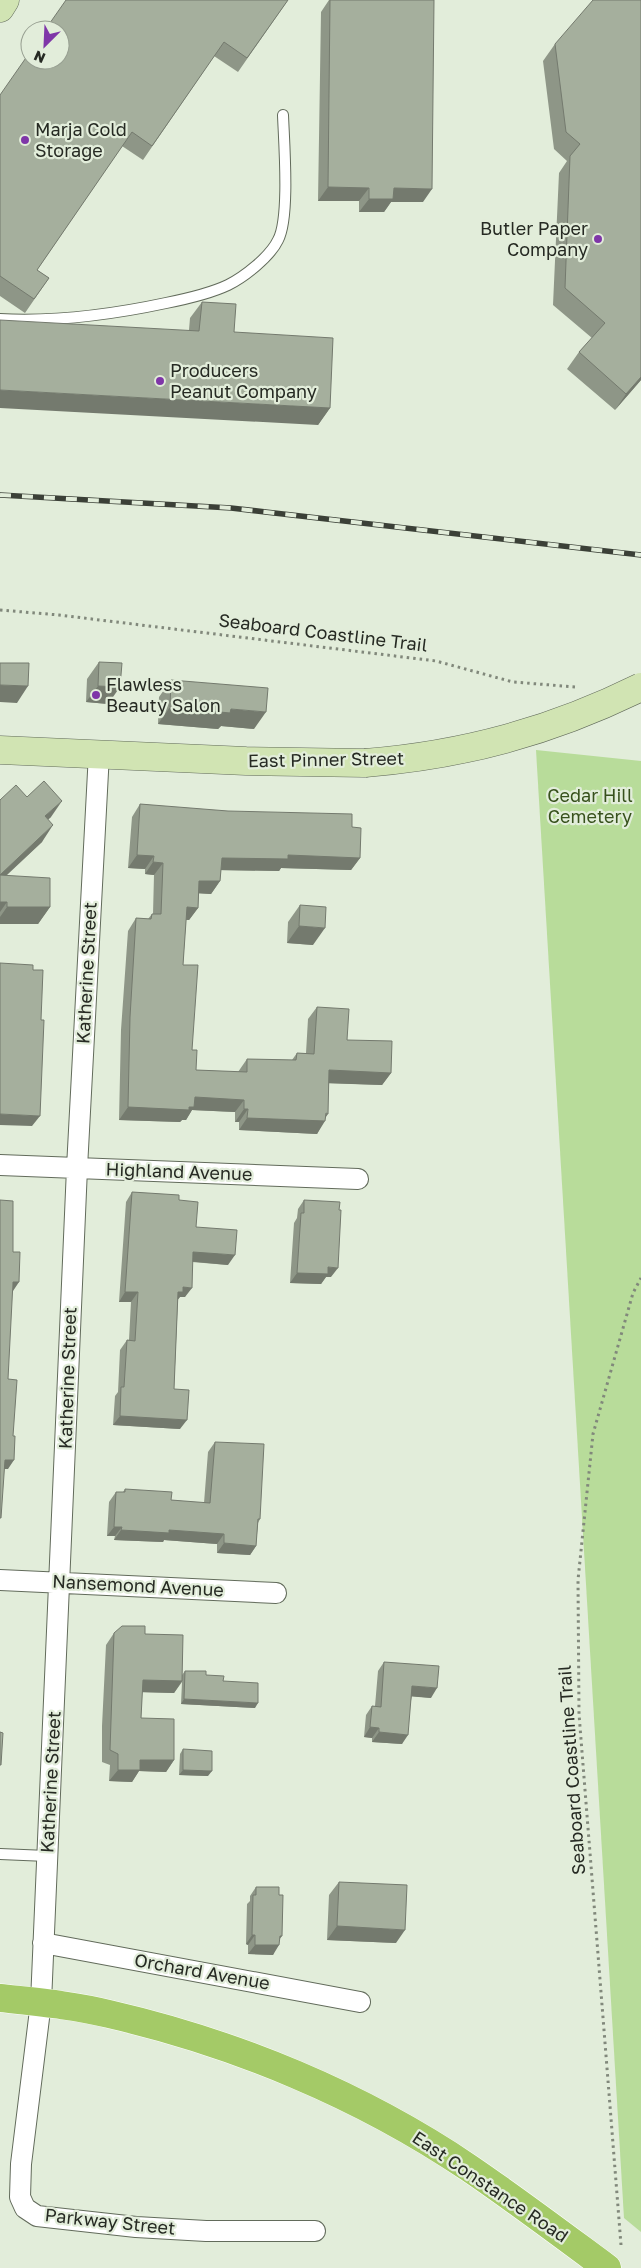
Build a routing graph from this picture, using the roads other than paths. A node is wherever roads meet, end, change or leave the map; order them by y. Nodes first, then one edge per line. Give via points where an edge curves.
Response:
1 (5, 0) edge
2 (0, 8) edge
3 (283, 115) dead end
4 (0, 319) edge
5 (641, 687) edge
6 (0, 750) edge
7 (99, 753) junction
8 (0, 1164) edge
9 (77, 1168) junction
10 (358, 1179) dead end
11 (0, 1580) edge
12 (60, 1583) junction
13 (276, 1593) dead end
14 (0, 1854) edge
15 (47, 1856) junction
16 (43, 1943) junction
17 (0, 1998) edge
18 (41, 2002) junction
19 (360, 2002) dead end
20 (315, 2231) dead end
21 (614, 2258) edge

1 - 2 main road
3 - 4 lane via 284,210 279,240 256,266 228,285 191,298 140,309 81,318
5 - 7 main road, East Pinner Street, bridge via 598,708 539,730 445,754 365,763
6 - 7 main road, East Pinner Street
7 - 9 street, Katherine Street
8 - 9 street, Highland Avenue
9 - 10 street, Highland Avenue
9 - 12 street, Katherine Street
11 - 12 street, Nansemond Avenue
12 - 13 street, Nansemond Avenue
12 - 15 street, Katherine Street
14 - 15 lane
15 - 16 street, Katherine Street
16 - 18 street, Katherine Street
16 - 19 street, Orchard Avenue
17 - 18 main road, East Constance Road
18 - 20 street, Parkway Street via 21,2164 20,2197 25,2208 37,2216 136,2227
18 - 21 main road, East Constance Road via 108,2013 187,2035 264,2062 339,2095 398,2125

